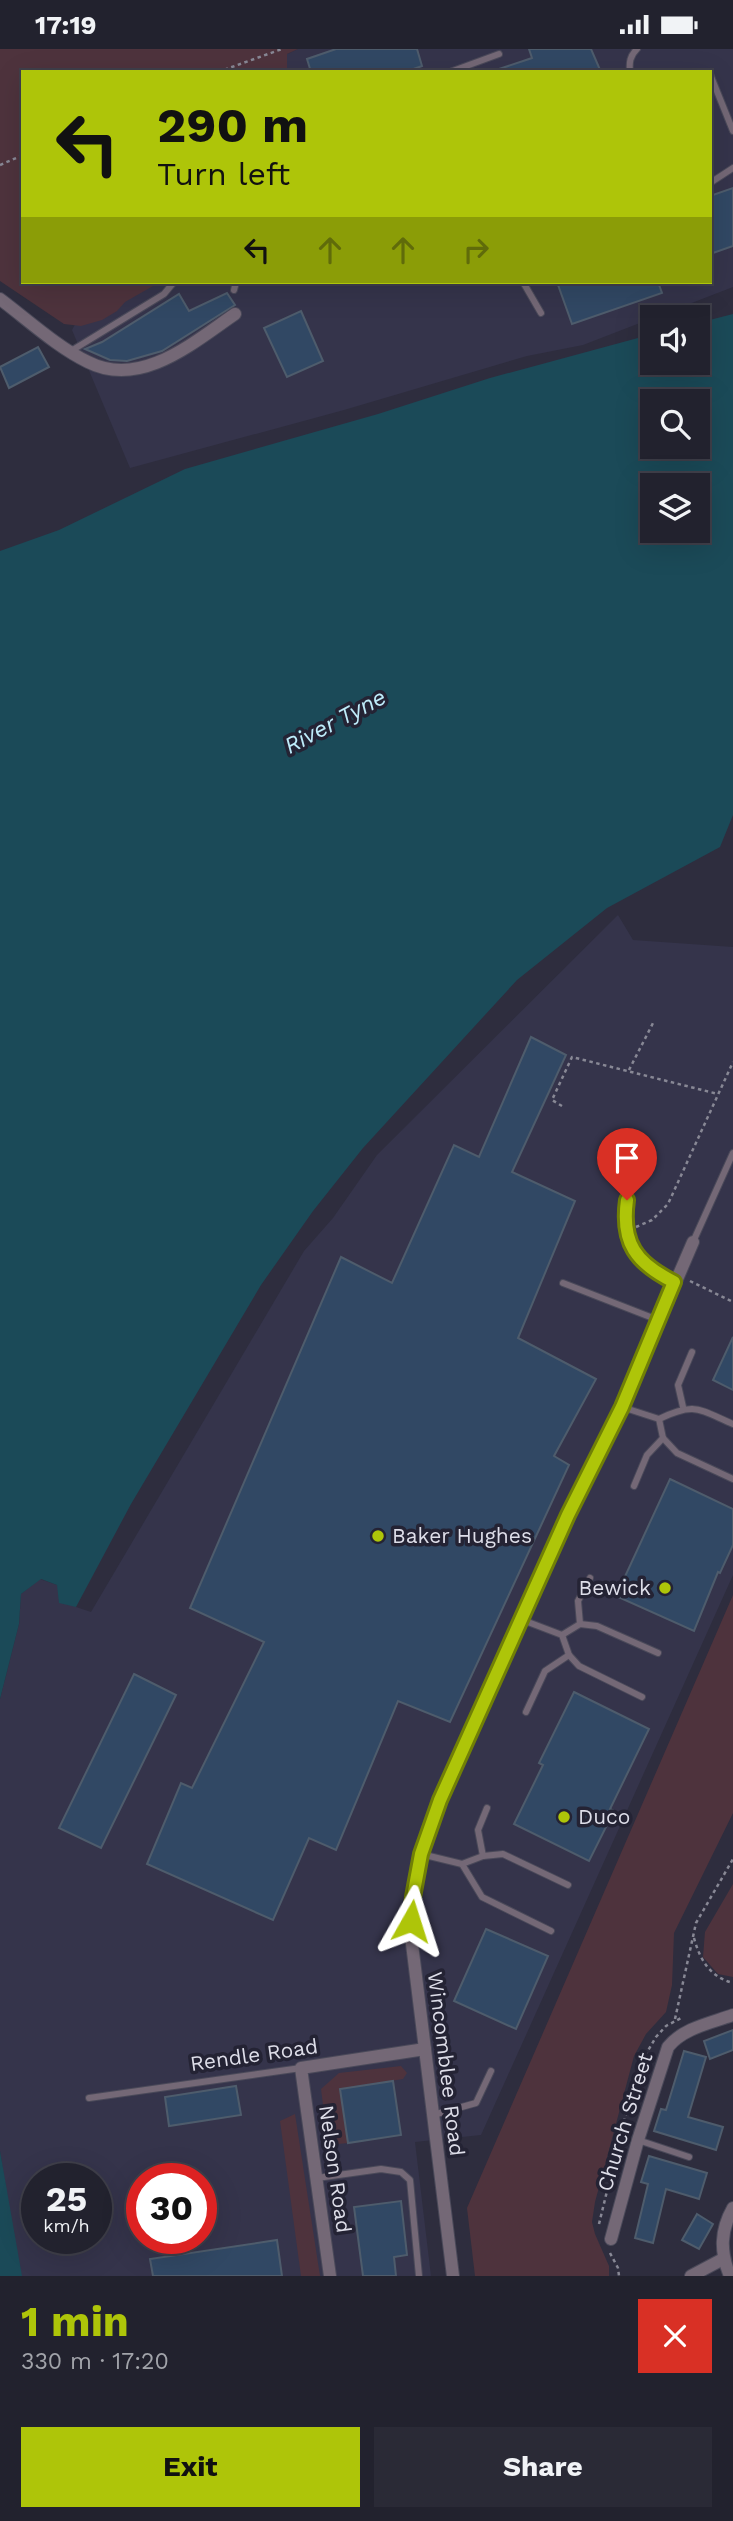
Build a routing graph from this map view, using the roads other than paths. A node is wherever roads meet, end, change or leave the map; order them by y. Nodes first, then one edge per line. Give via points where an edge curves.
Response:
1 (637, 49) edge
2 (499, 54) dead end
3 (455, 70) edge
4 (630, 70) edge
5 (712, 77) edge
6 (733, 131) edge
7 (733, 168) edge
8 (712, 182) edge
9 (172, 284) edge
10 (236, 284) edge
11 (524, 284) edge
12 (234, 290) dead end
13 (0, 299) edge
14 (541, 313) dead end
15 (235, 314) dead end
16 (71, 351) junction
17 (733, 1153) edge
18 (627, 1200) dead end
19 (693, 1242) joint
20 (676, 1278) junction
21 (563, 1283) dead end
22 (658, 1320) junction
23 (692, 1352) dead end
24 (622, 1407) junction
25 (683, 1408) junction
26 (659, 1419) junction
27 (733, 1425) edge
28 (663, 1437) junction
29 (733, 1479) edge
30 (634, 1486) dead end
31 (590, 1578) dead end
32 (520, 1619) junction
33 (580, 1624) junction
34 (562, 1635) junction
35 (658, 1653) dead end
36 (569, 1655) junction
37 (642, 1697) dead end
38 (526, 1711) dead end
39 (487, 1808) dead end
40 (421, 1854) junction
41 (482, 1856) junction
42 (462, 1864) junction
43 (568, 1885) dead end
44 (551, 1931) dead end
45 (733, 2015) edge
46 (425, 2049) junction
47 (301, 2068) junction
48 (491, 2071) dead end
49 (89, 2098) dead end
50 (433, 2115) junction
51 (638, 2140) junction
52 (689, 2157) dead end
53 (317, 2178) junction
54 (733, 2208) edge
55 (609, 2244) road end
56 (723, 2259) junction
57 (330, 2276) edge
58 (419, 2276) edge
59 (453, 2276) edge
60 (691, 2276) edge
61 (730, 2276) edge

1 - 4 lane
2 - 3 lane
5 - 6 lane
7 - 8 lane
9 - 16 lane via 164,294
10 - 12 lane
11 - 14 lane
13 - 16 street
15 - 16 street via 168,358 132,370 98,367
17 - 19 lane
18 - 20 lane via 626,1229 633,1249 656,1273
19 - 20 street, Wincomblee Road
20 - 22 street, Wincomblee Road
21 - 22 lane
22 - 24 street, Wincomblee Road
23 - 25 lane via 678,1385
24 - 26 lane
24 - 32 street, Wincomblee Road
25 - 26 lane
25 - 27 lane via 701,1410
26 - 28 lane
28 - 29 lane via 677,1453
28 - 30 lane via 647,1455
31 - 33 lane via 578,1601
32 - 34 lane
32 - 40 street, Wincomblee Road
33 - 34 lane
33 - 35 lane via 597,1626
34 - 36 lane
36 - 37 lane via 579,1665
36 - 38 lane via 545,1671
39 - 41 lane via 478,1830
40 - 42 lane
40 - 46 street, Wincomblee Road via 412,1933
41 - 42 lane
41 - 43 lane via 503,1854
42 - 44 lane via 482,1897
45 - 51 street, Church Street via 673,2040
46 - 47 street, Rendle Road
46 - 50 street, Wincomblee Road
47 - 49 lane, Rendle Road
47 - 53 street, Nelson Road
48 - 50 lane via 476,2103
50 - 59 street, Wincomblee Road
51 - 52 lane
51 - 55 street, Church Street
53 - 57 street, Nelson Road
53 - 58 lane via 381,2169 401,2172 410,2181
54 - 56 street via 724,2229
56 - 60 street
56 - 61 street

